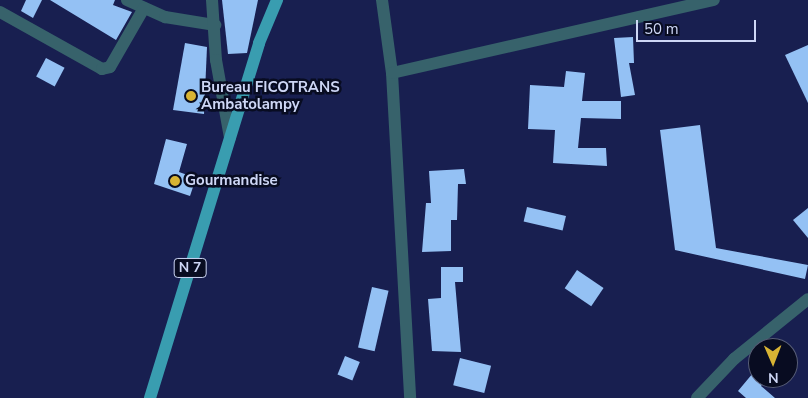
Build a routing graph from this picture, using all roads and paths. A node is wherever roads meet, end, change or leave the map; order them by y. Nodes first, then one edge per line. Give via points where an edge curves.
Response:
1 (127, 0) edge
2 (212, 0) edge
3 (277, 0) edge
4 (382, 0) edge
5 (714, 0) edge
6 (144, 8) junction
7 (0, 12) edge
8 (215, 25) junction
9 (392, 73) junction
10 (230, 138) junction
11 (808, 299) edge
12 (150, 398) edge
13 (410, 398) edge
14 (697, 398) edge

1 - 6 street
2 - 8 street
3 - 10 main road, N 7
4 - 9 street
5 - 9 street
6 - 7 street via 110,67 102,69
6 - 8 street via 165,17
8 - 10 street
9 - 13 street
10 - 12 main road, N 7
11 - 14 street via 734,359

